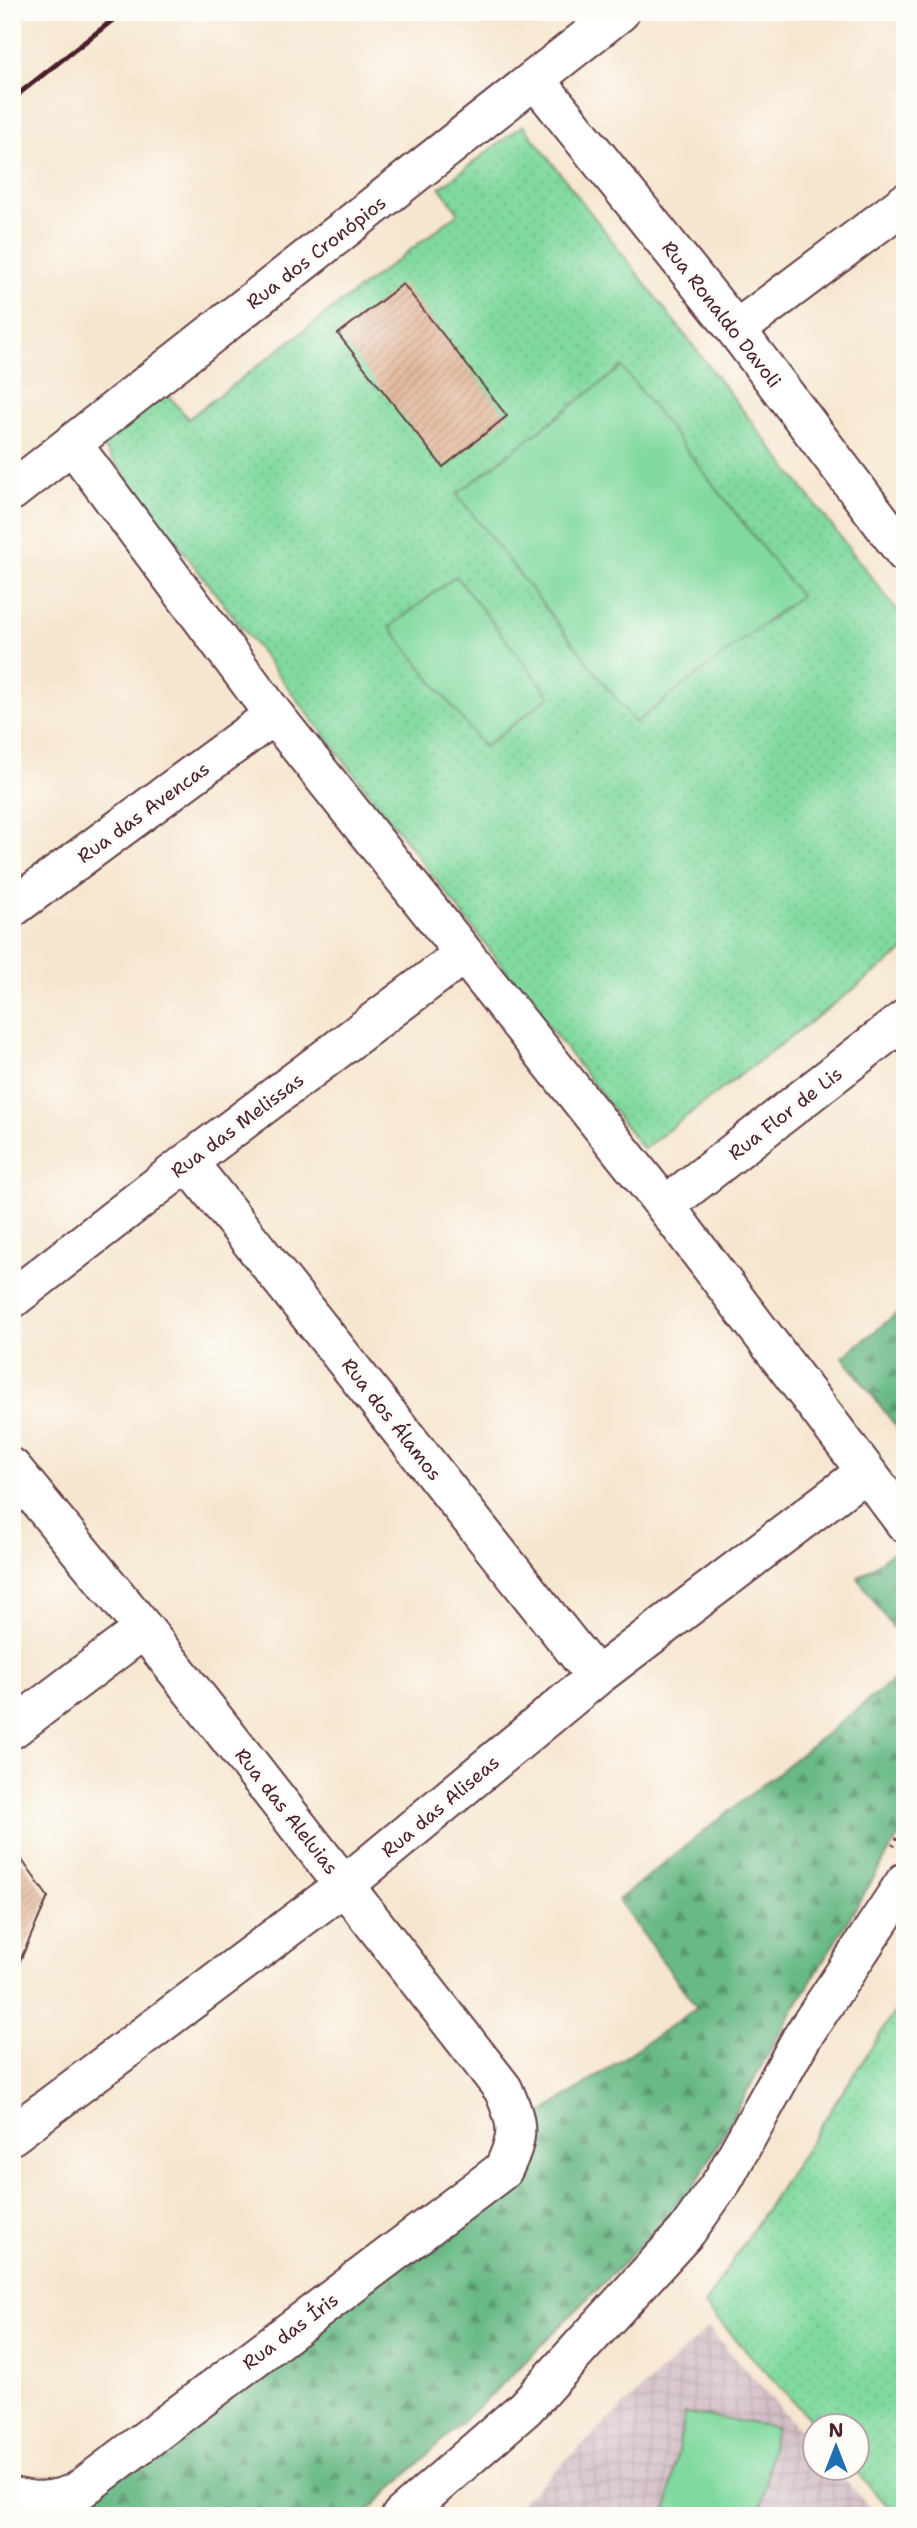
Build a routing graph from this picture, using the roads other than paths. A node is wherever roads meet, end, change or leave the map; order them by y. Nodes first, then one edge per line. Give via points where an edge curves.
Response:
1 (620, 12) edge
2 (535, 79) junction
3 (905, 202) edge
4 (736, 330) junction
5 (73, 444) junction
6 (12, 491) edge
7 (905, 554) edge
8 (274, 715) junction
9 (12, 908) edge
10 (464, 954) junction
11 (905, 1019) edge
12 (188, 1161) junction
13 (665, 1206) junction
14 (12, 1299) edge
15 (12, 1468) edge
16 (864, 1473) junction
17 (905, 1523) edge
18 (144, 1629) junction
19 (596, 1677) junction
20 (12, 1729) edge
21 (897, 1866) edge
22 (345, 1885) junction
23 (12, 2135) edge
24 (503, 2170) joint
25 (12, 2497) edge
26 (401, 2516) edge

1 - 2 street, Rua dos Cronópios
2 - 4 street, Rua Ronaldo Davoli
2 - 5 street, Rua dos Cronópios
3 - 4 street
4 - 7 street, Rua Ronaldo Davoli
5 - 6 street, Rua dos Cronópios
5 - 8 street
8 - 9 street, Rua das Avencas
8 - 10 street
10 - 12 street, Rua das Melissas
10 - 13 street
11 - 13 street, Rua Flor de Lis
12 - 14 street, Rua das Melissas
12 - 19 street, Rua dos Álamos
13 - 16 street
15 - 18 street, Rua das Aleluias
16 - 17 street
16 - 19 street, Rua das Aliseas
18 - 20 street
18 - 22 street, Rua das Aleluias
19 - 22 street, Rua das Aliseas
21 - 26 street via 723,2180 687,2231 525,2408
22 - 23 street, Rua das Aliseas
22 - 24 street, Rua das Aleluias via 503,2089 515,2116 517,2141
24 - 25 street, Rua das Íris via 77,2492 56,2501

